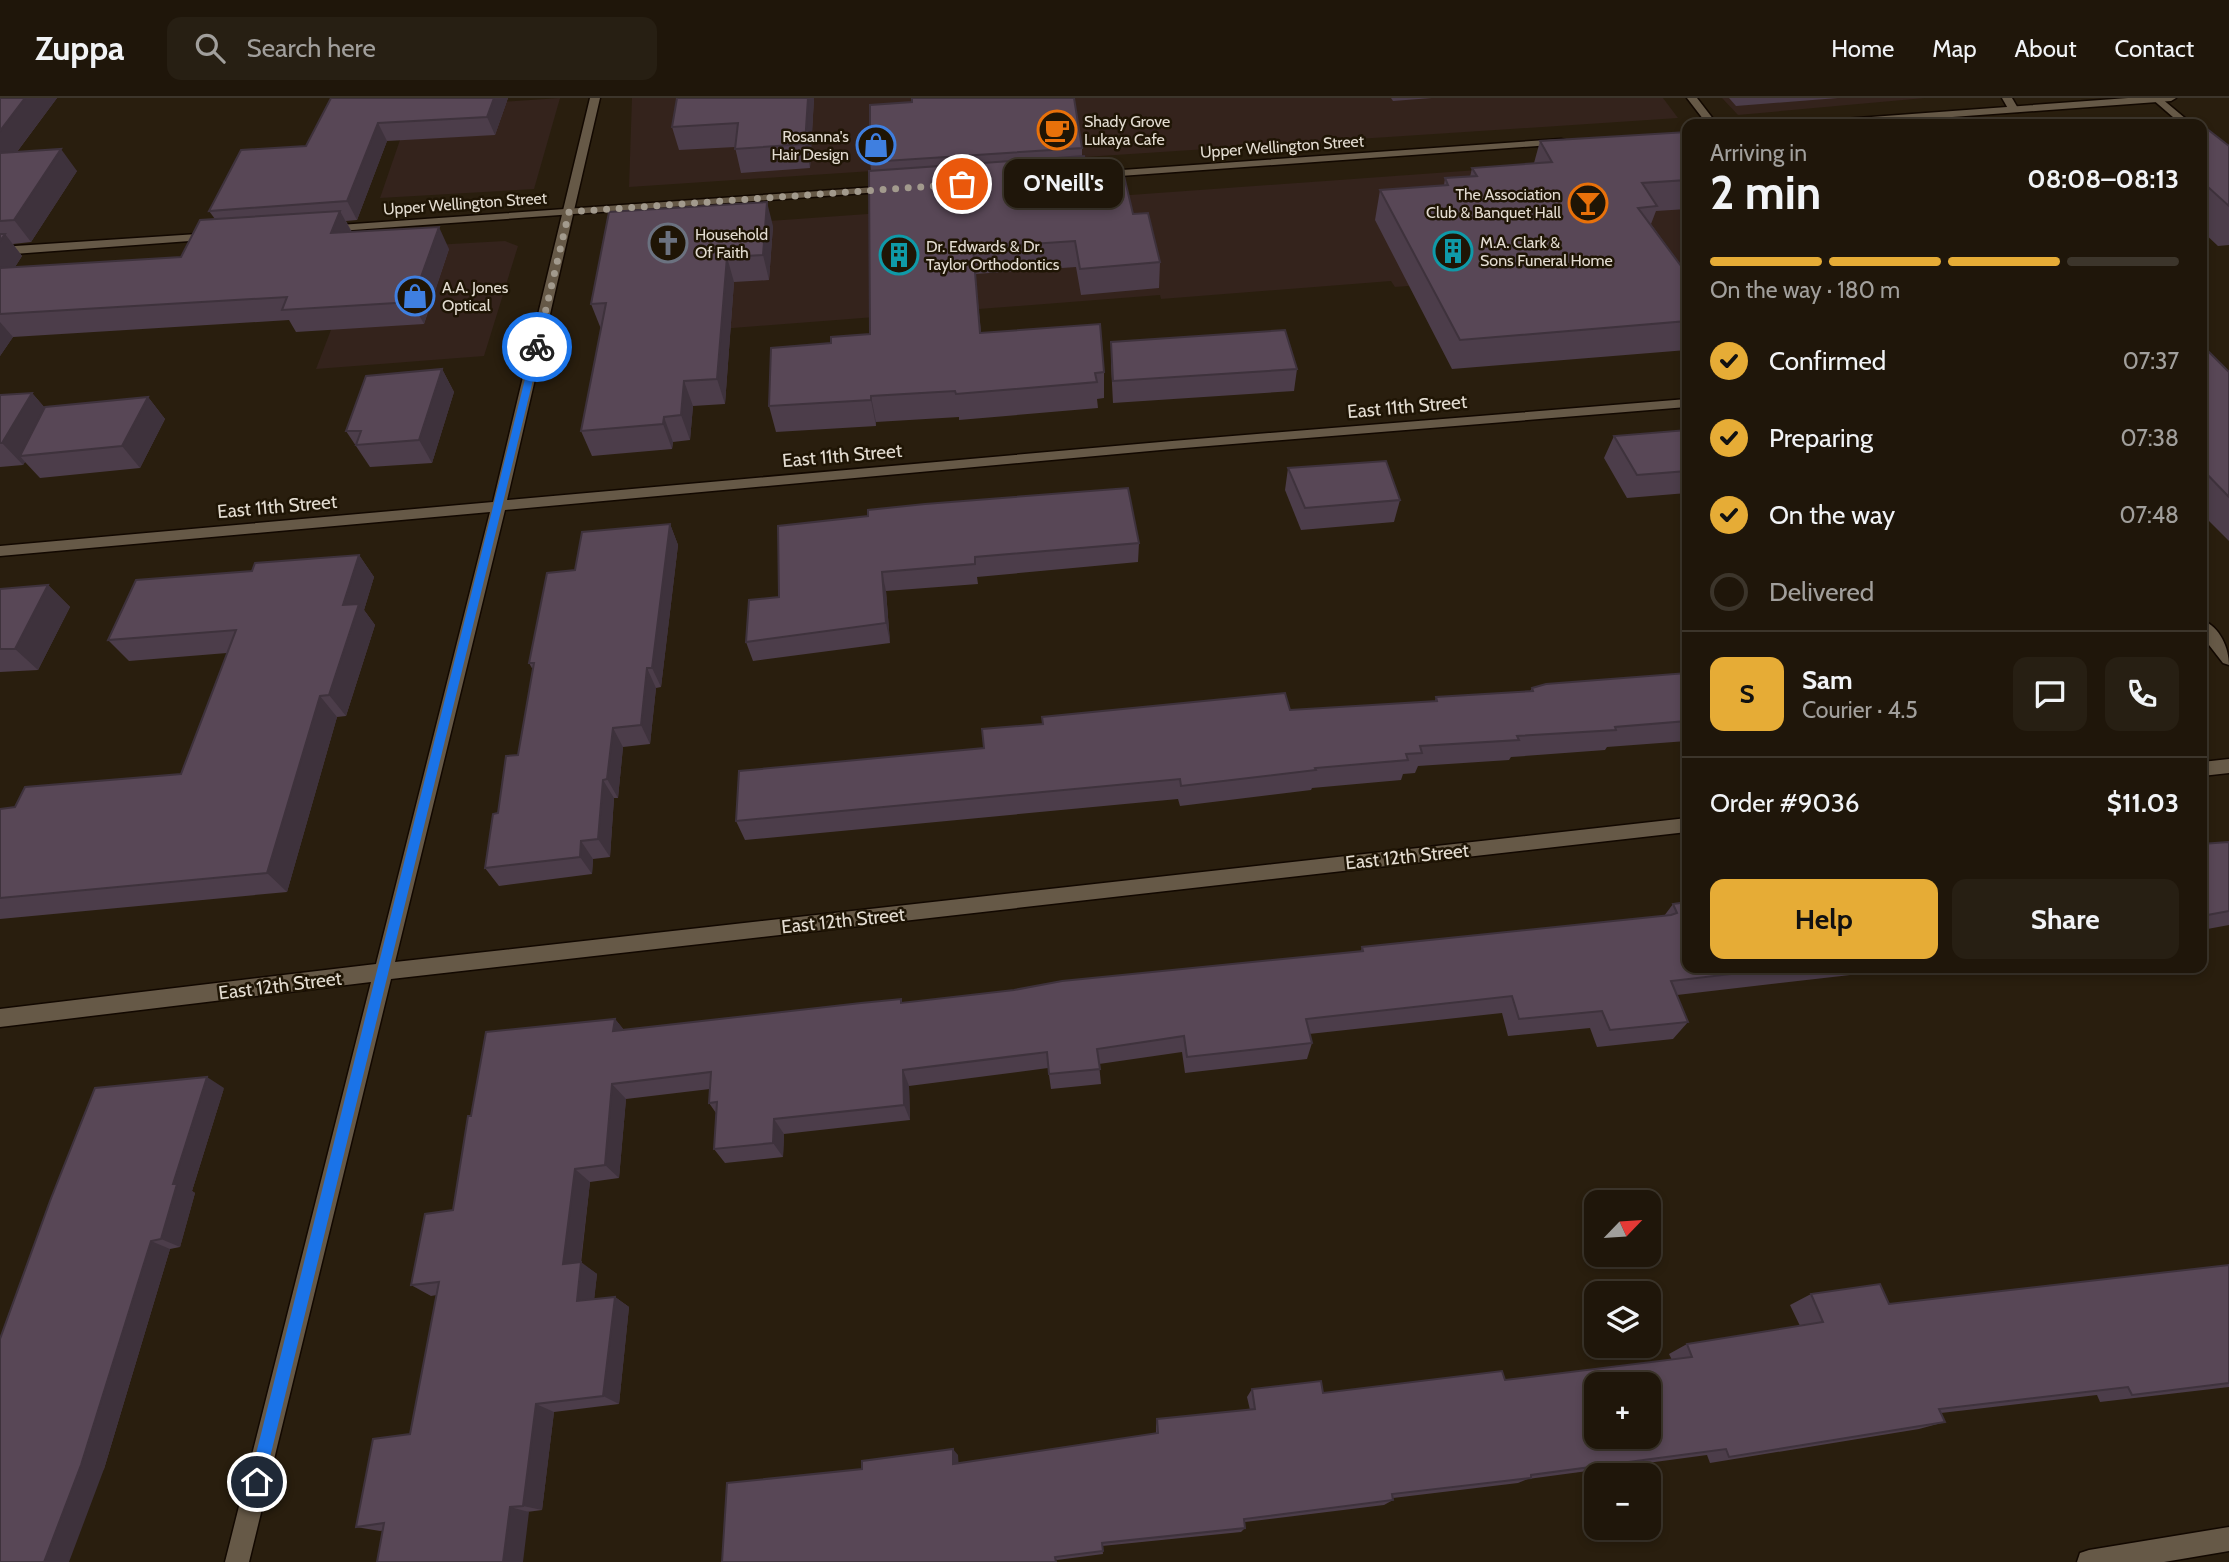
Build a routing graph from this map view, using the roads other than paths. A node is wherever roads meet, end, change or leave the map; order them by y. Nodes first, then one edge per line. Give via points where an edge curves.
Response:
1 (595, 98) edge
2 (1692, 98) edge
3 (2007, 98) edge
4 (2171, 98) edge
5 (2156, 99) edge
6 (2014, 110) junction
7 (1708, 119) edge
8 (1887, 119) edge
9 (2181, 119) edge
10 (1570, 142) edge
11 (1055, 178) edge
12 (908, 188) edge
13 (569, 212) junction
14 (314, 229) edge
15 (232, 235) edge
16 (0, 251) edge
17 (1682, 402) edge
18 (499, 505) junction
19 (0, 551) edge
20 (2207, 632) edge
21 (2229, 659) edge
22 (2229, 766) edge
23 (2207, 768) edge
24 (1682, 826) edge
25 (382, 972) junction
26 (0, 1018) edge
27 (2229, 1539) edge
28 (237, 1562) edge
29 (2089, 1562) edge

1 - 13 street
2 - 7 street
3 - 6 street
4 - 5 street
5 - 6 street
5 - 9 street
6 - 8 street
10 - 11 street, Upper Wellington Street
12 - 13 street, Upper Wellington Street
13 - 14 street, Upper Wellington Street
13 - 18 street
15 - 16 street
17 - 18 street, East 11th Street
18 - 19 street, East 11th Street
18 - 25 street
20 - 21 street
22 - 23 street
24 - 25 street, East 12th Street
25 - 26 street, East 12th Street
25 - 28 street
27 - 29 street

